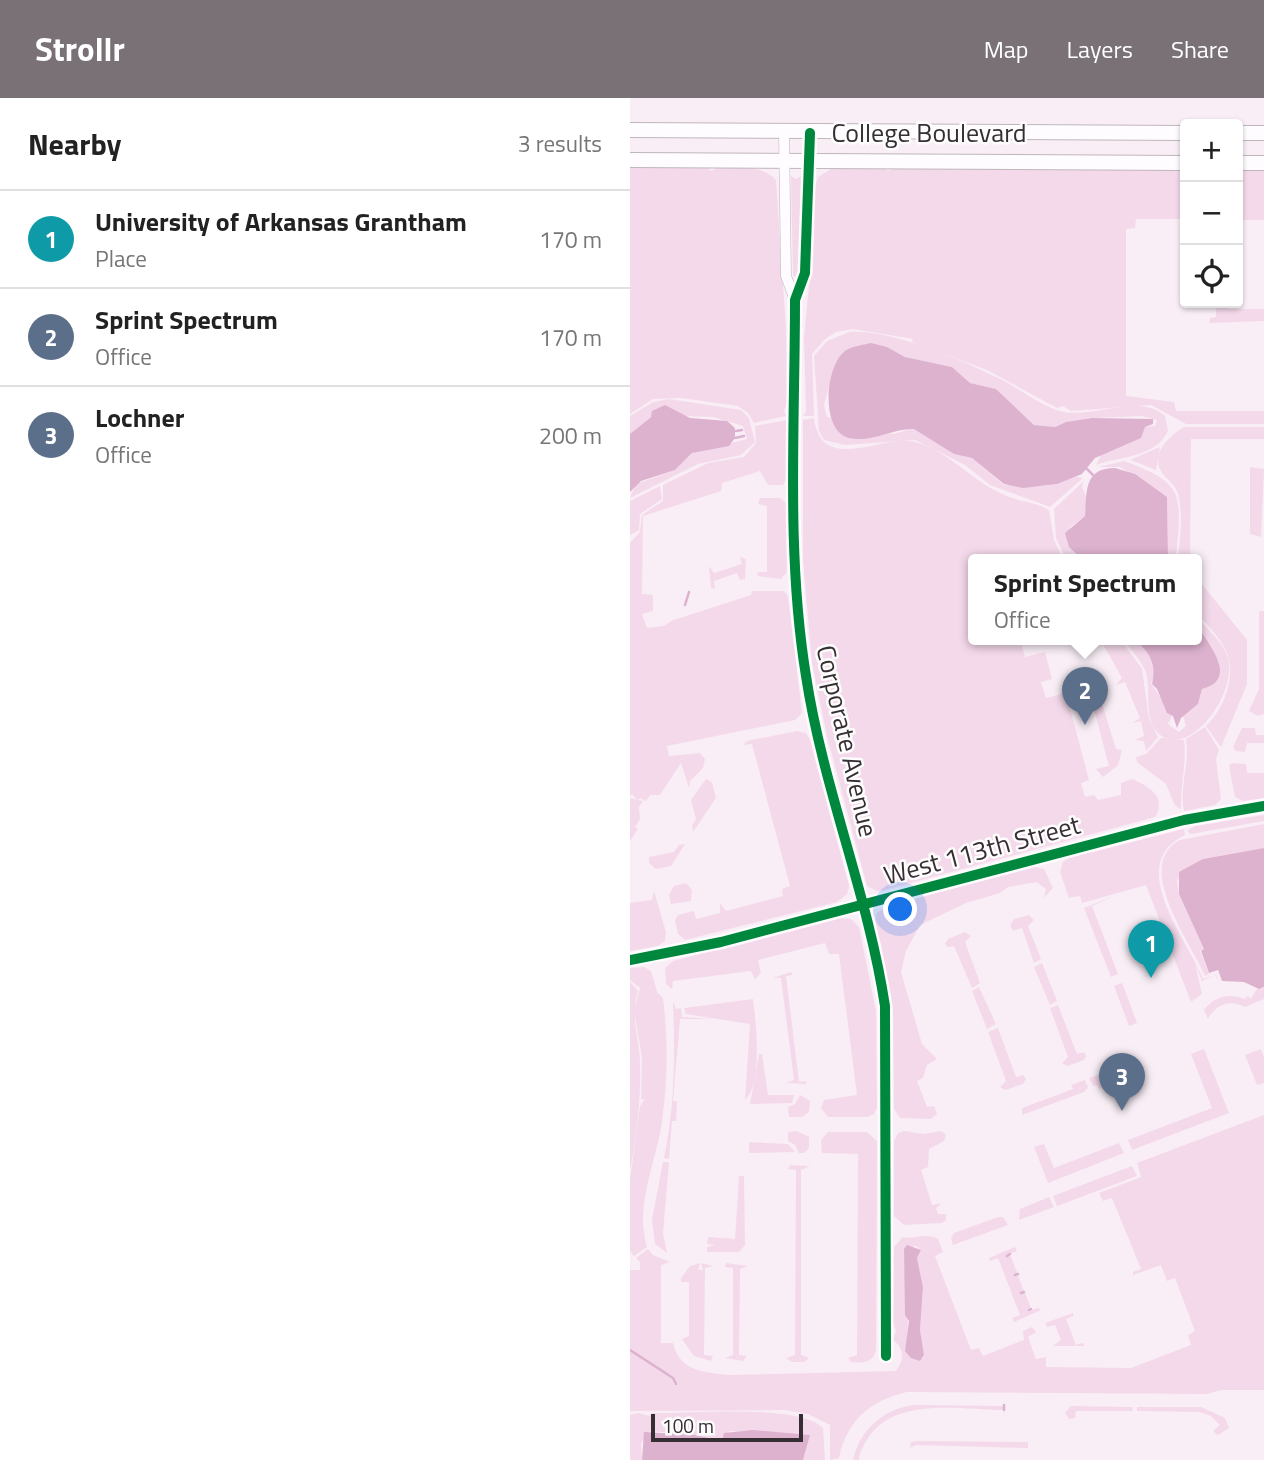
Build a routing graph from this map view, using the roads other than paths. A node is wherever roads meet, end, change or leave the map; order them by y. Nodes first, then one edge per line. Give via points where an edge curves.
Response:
1 (630, 130) edge
2 (784, 133) junction
3 (810, 133) junction
4 (1180, 133) edge
5 (1243, 133) edge
6 (1264, 133) edge
7 (630, 160) edge
8 (785, 162) junction
9 (810, 162) junction
10 (1180, 163) edge
11 (1243, 163) edge
12 (1264, 163) edge
13 (795, 300) junction
14 (1264, 806) edge
15 (862, 905) junction
16 (630, 960) edge
17 (886, 1356) dead end

1 - 2 main road, College Boulevard
2 - 3 main road, College Boulevard
2 - 8 street, Corporate Avenue
3 - 4 main road, College Boulevard
3 - 9 street, Corporate Avenue
5 - 6 main road
7 - 8 main road, College Boulevard
8 - 9 main road, College Boulevard
8 - 13 street, Corporate Avenue via 786,276
9 - 10 main road, College Boulevard
9 - 13 street, Corporate Avenue via 805,273
11 - 12 main road
13 - 15 street, Corporate Avenue via 800,631 815,721
14 - 15 street, West 113th Street via 1184,820
15 - 16 street, West 113th Street
15 - 17 street, Corporate Avenue via 886,1022

